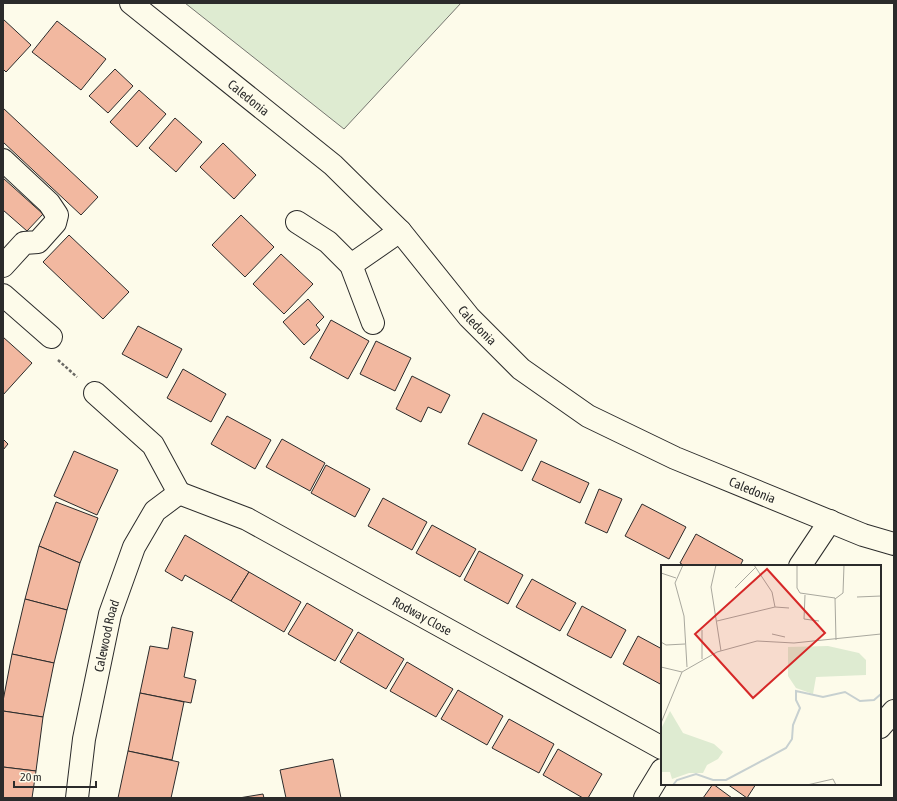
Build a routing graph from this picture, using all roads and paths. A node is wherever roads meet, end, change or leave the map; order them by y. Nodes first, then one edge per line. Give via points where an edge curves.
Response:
1 (131, 3) edge
2 (3, 160) edge
3 (297, 222) dead end
4 (400, 231) junction
5 (351, 265) junction
6 (3, 266) edge
7 (3, 295) edge
8 (373, 323) dead end
9 (51, 337) joint
10 (95, 393) joint
11 (179, 492) junction
12 (830, 521) junction
13 (894, 544) edge
14 (801, 565) edge
15 (894, 711) edge
16 (881, 726) edge
17 (661, 747) edge
18 (661, 772) edge
19 (76, 798) edge
20 (644, 798) edge

1 - 4 street, Caledonia via 333,165
2 - 6 street via 49,203 57,214 55,223 38,242 24,243
3 - 5 street via 328,242
4 - 5 street
4 - 12 street, Caledonia via 470,317 521,369 588,416 675,458
5 - 8 street
7 - 9 street
9 - 10 path via 43,347
10 - 11 street via 153,445
11 - 17 street, Rodway Close via 247,519
11 - 19 street, Calewood Road via 155,511 134,547 110,614 84,738
12 - 13 street, Caledonia via 863,535
12 - 14 street
15 - 16 street
18 - 20 street

